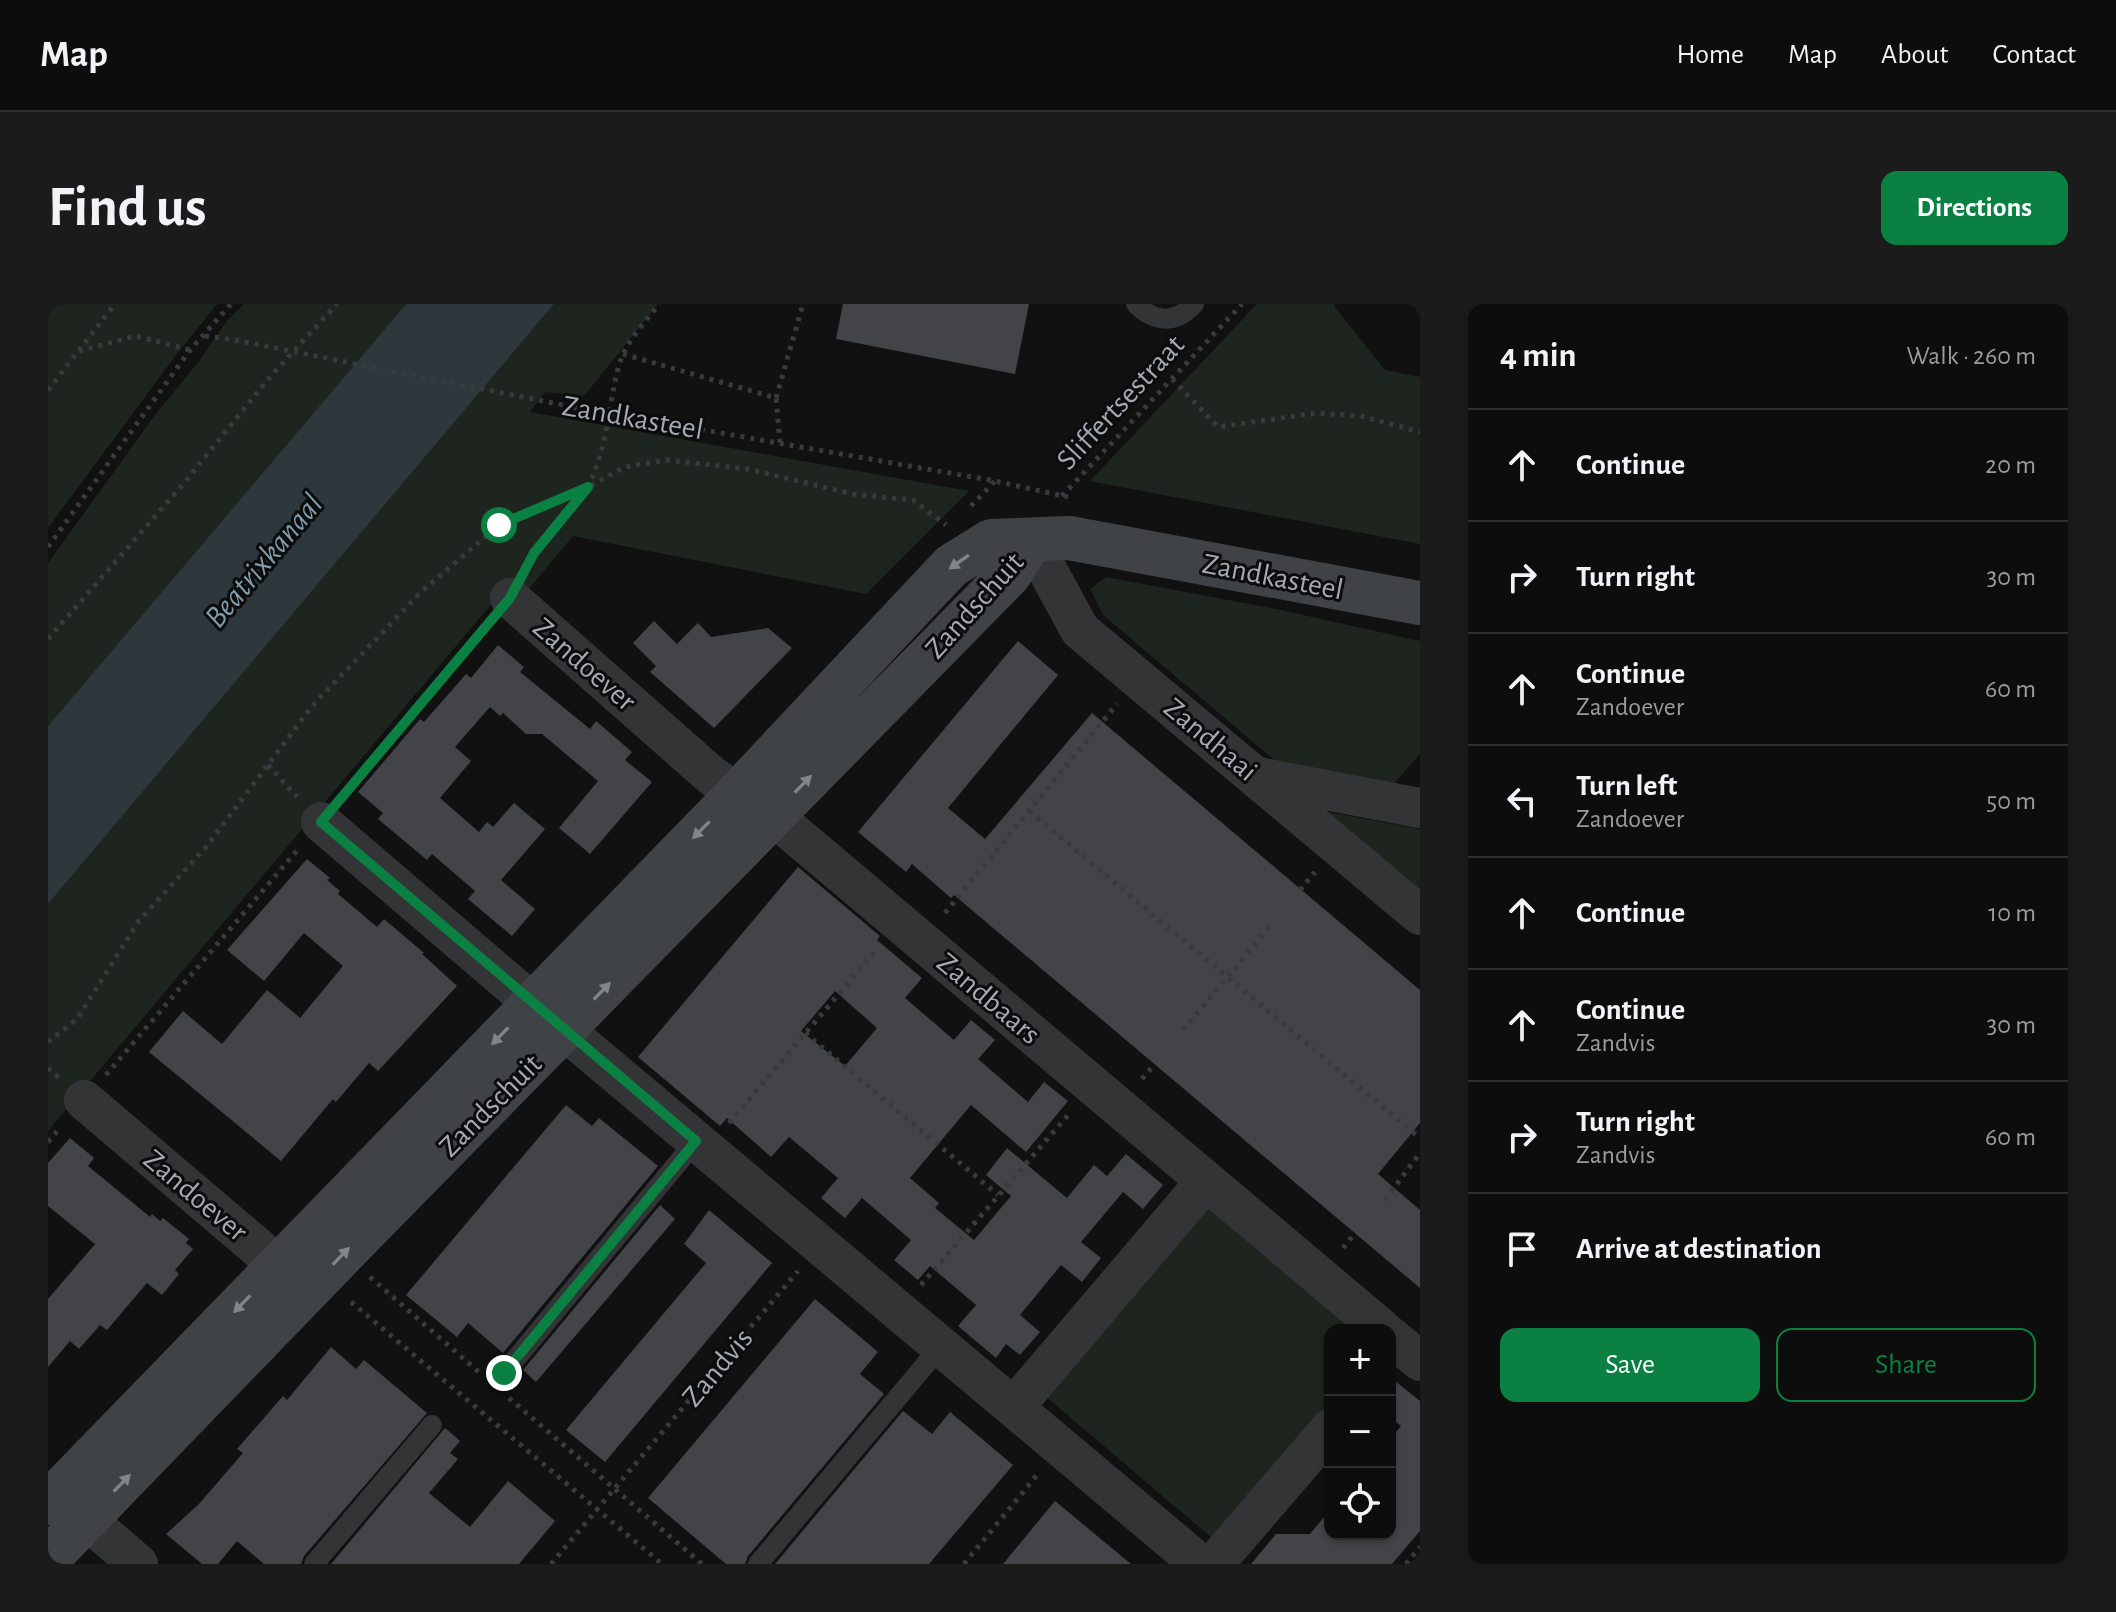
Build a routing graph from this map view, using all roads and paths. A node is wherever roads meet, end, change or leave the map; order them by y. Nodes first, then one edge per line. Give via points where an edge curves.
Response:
1 (115, 304) edge
2 (231, 304) edge
3 (337, 304) edge
4 (659, 304) edge
5 (803, 304) edge
6 (1136, 304) edge
7 (1194, 304) edge
8 (1242, 304) edge
9 (204, 336) junction
10 (190, 350) junction
11 (79, 351) junction
12 (623, 354) junction
13 (1172, 379) junction
14 (48, 390) edge
15 (776, 398) junction
16 (611, 413) junction
17 (1420, 432) edge
18 (780, 443) junction
19 (588, 487) junction
20 (1063, 496) joint
21 (950, 528) dead end
22 (1031, 540) junction
23 (48, 547) edge
24 (510, 598) junction
25 (1420, 603) edge
26 (48, 639) edge
27 (1138, 678) junction
28 (1254, 776) junction
29 (755, 804) junction
30 (1420, 808) edge
31 (1029, 811) junction
32 (321, 822) junction
33 (1420, 915) edge
34 (1272, 924) dead end
35 (910, 932) junction
36 (1227, 977) junction
37 (548, 1016) junction
38 (1183, 1030) dead end
39 (805, 1033) junction
40 (48, 1042) edge
41 (1093, 1086) junction
42 (84, 1100) junction
43 (1420, 1138) edge
44 (48, 1142) edge
45 (701, 1145) junction
46 (1420, 1153) edge
47 (1206, 1181) junction
48 (998, 1195) junction
49 (1385, 1200) dead end
50 (820, 1245) junction
51 (301, 1279) junction
52 (899, 1310) junction
53 (941, 1346) junction
54 (1397, 1347) edge
55 (504, 1373) dead end
56 (1014, 1407) junction
57 (432, 1425) dead end
58 (1324, 1435) edge
59 (1061, 1447) junction
60 (59, 1505) edge
61 (597, 1509) junction
62 (1420, 1548) edge
63 (48, 1559) edge
64 (1191, 1560) edge
65 (138, 1564) edge
66 (314, 1564) edge
67 (551, 1564) edge
68 (662, 1564) edge
69 (758, 1564) edge
70 (964, 1564) edge
71 (1406, 1564) edge

1 - 11 path
2 - 9 path
3 - 26 path
4 - 12 path
5 - 15 path
6 - 7 lane via 1148,316 1163,320 1176,318
8 - 13 path, Sliffertsestraat
9 - 10 path
9 - 16 path, Zandkasteel, bridge
10 - 11 path via 136,336
10 - 23 path
11 - 14 path
12 - 15 path
12 - 16 path
13 - 17 path via 1218,427 1317,413 1360,416
13 - 20 path, Sliffertsestraat
15 - 18 path
16 - 18 path, Zandkasteel
16 - 19 path
18 - 20 path, Zandkasteel
19 - 21 path via 625,467 666,460 748,469 853,494 913,500
19 - 24 path via 534,553
19 - 40 path via 499,525 420,593 313,705 206,847 138,922 77,1019
22 - 25 street, Zandkasteel via 1069,538
22 - 27 street, Zandhaai via 1080,630
22 - 29 street, Zandschuit via 991,541 951,566
24 - 29 street, Zandoever via 712,776
24 - 32 path, Zandoever
27 - 28 street, Zandhaai
27 - 31 path
28 - 30 street
28 - 33 street, Zandhaai
29 - 35 street, Zandbaars
29 - 37 street, Zandschuit
31 - 35 path
31 - 36 path
32 - 37 street
32 - 42 path, Zandoever
34 - 36 path
35 - 39 path
35 - 41 street, Zandbaars
36 - 38 path
36 - 43 path
37 - 45 street
37 - 51 street, Zandschuit
39 - 45 path
39 - 48 path
41 - 47 street, Zandbaars
41 - 48 path
42 - 44 path, Zandoever
42 - 51 street, Zandoever
45 - 50 street
45 - 55 lane
46 - 49 path
47 - 54 street, Zandbaars
47 - 56 street
48 - 52 path
50 - 52 street
50 - 61 path, Zandvis
51 - 60 street, Zandschuit
51 - 61 path
52 - 53 street
53 - 56 street
53 - 69 lane
56 - 59 street
57 - 66 lane
58 - 64 street
59 - 64 street
59 - 70 path
60 - 63 street, Zandschuit
60 - 65 street
61 - 67 path, Zandvis
61 - 68 path
62 - 71 path

